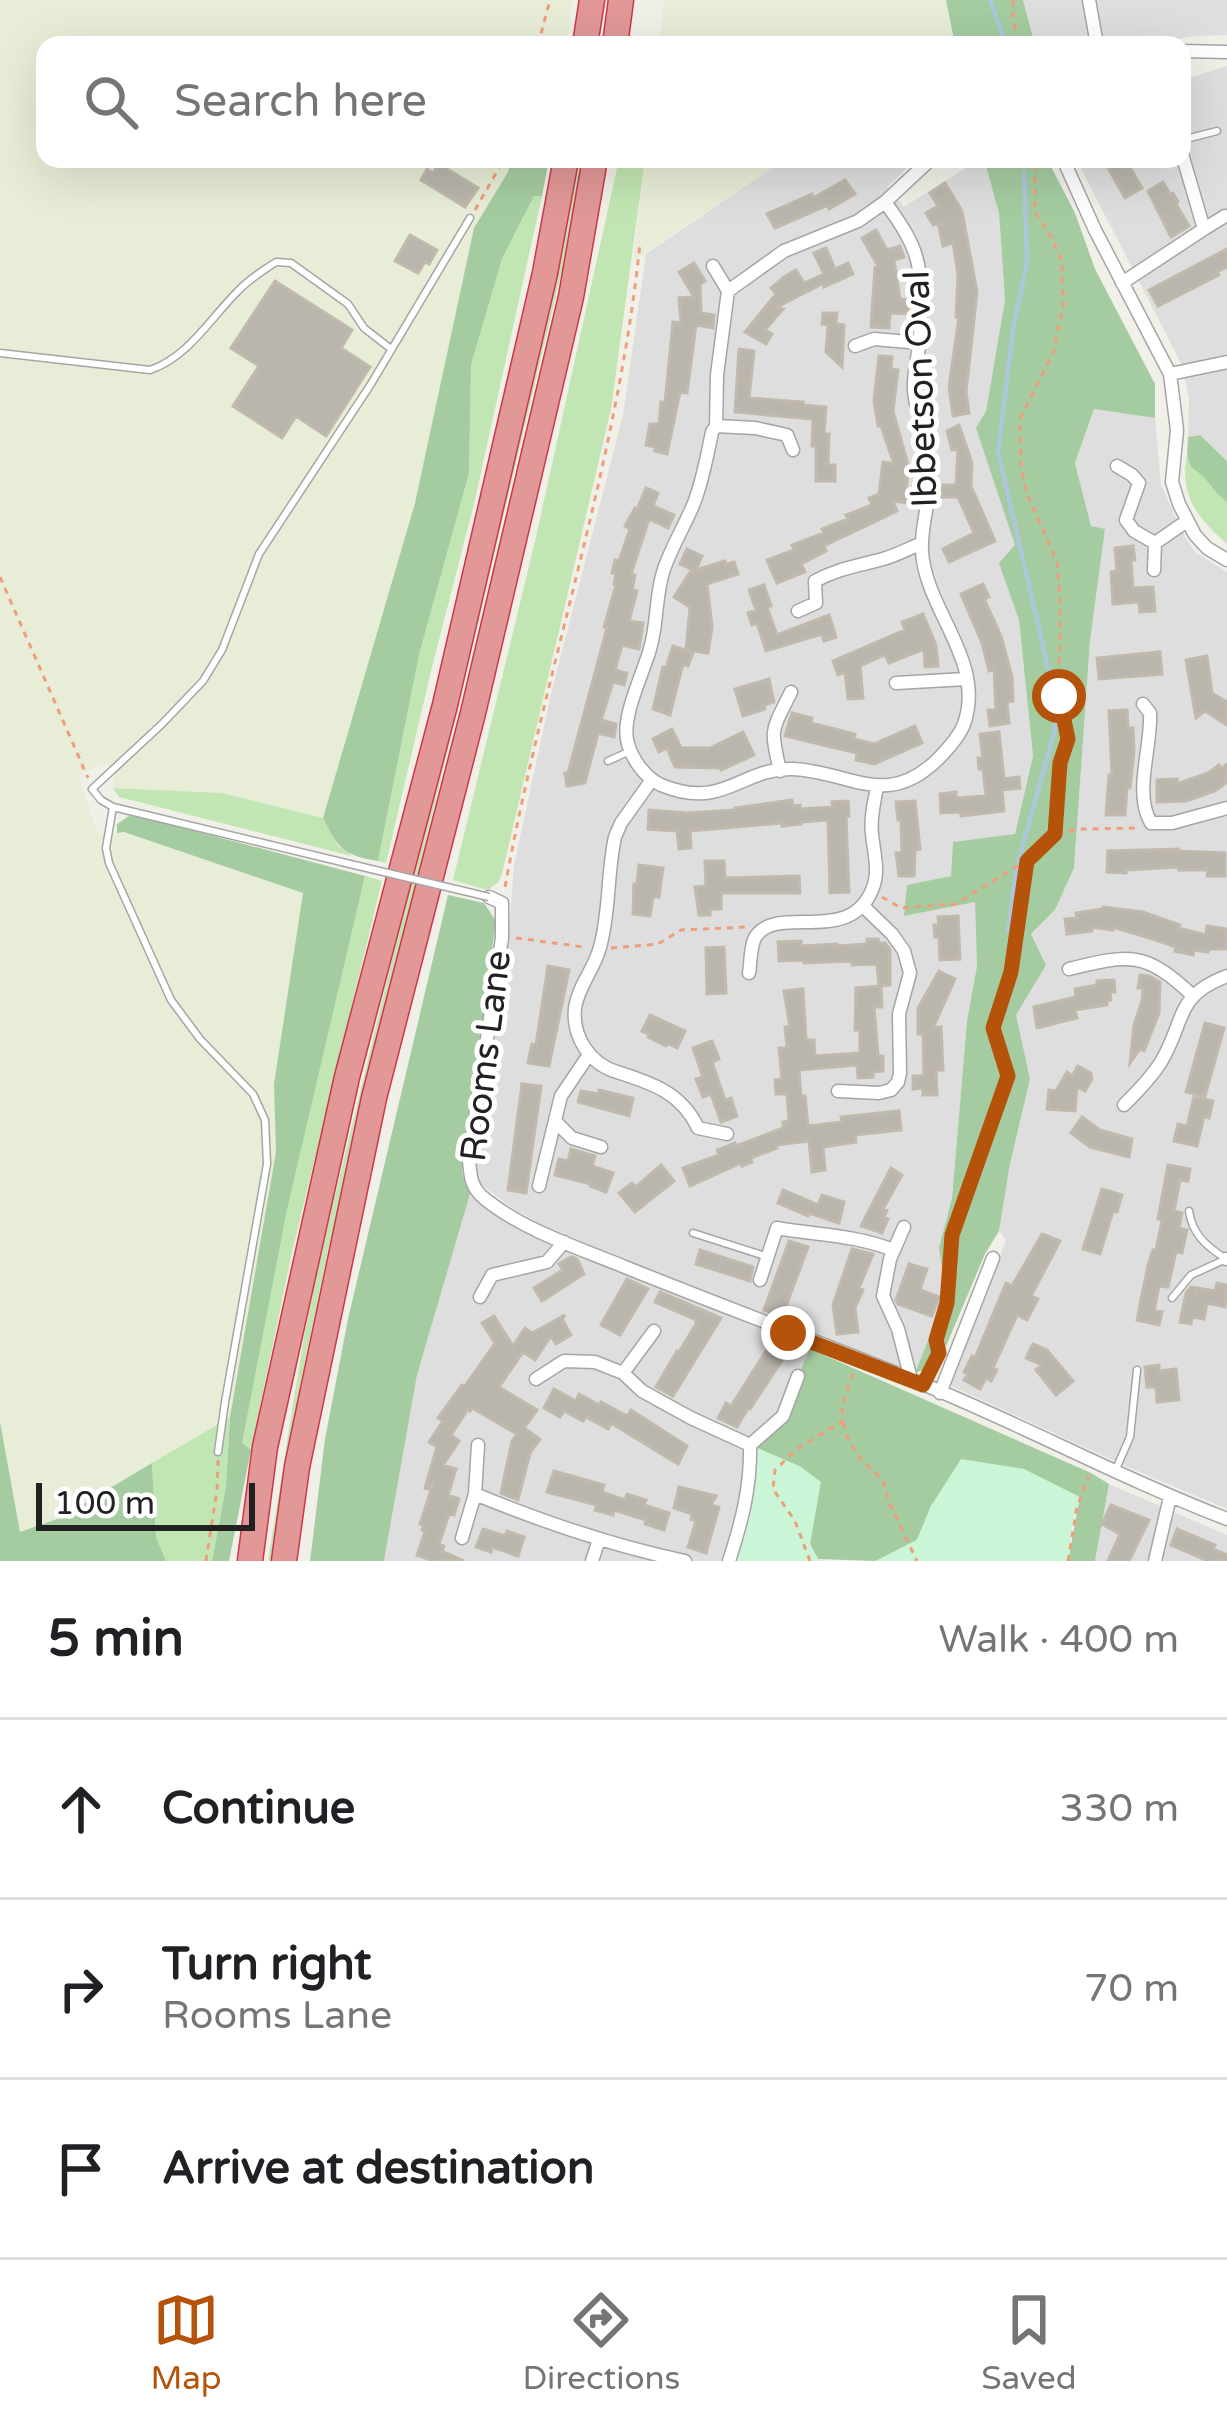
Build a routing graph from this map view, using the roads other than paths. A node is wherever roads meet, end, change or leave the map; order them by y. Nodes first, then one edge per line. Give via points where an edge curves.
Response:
1 (592, 0) edge
2 (621, 0) edge
3 (1089, 0) edge
4 (586, 36) edge
5 (616, 36) edge
6 (1095, 36) edge
7 (1191, 51) edge
8 (1227, 52) edge
9 (1217, 131) dead end
10 (1191, 138) edge
11 (564, 168) edge
12 (593, 168) edge
13 (921, 168) edge
14 (1067, 168) edge
15 (1186, 168) edge
16 (885, 202) junction
17 (470, 218) road end
18 (1226, 218) edge
19 (1204, 229) junction
20 (713, 266) dead end
21 (1121, 283) junction
22 (728, 291) junction
23 (920, 343) junction
24 (855, 346) dead end
25 (391, 349) junction
26 (0, 353) edge
27 (1227, 362) edge
28 (1170, 374) junction
29 (716, 427) junction
30 (793, 450) dead end
31 (1117, 466) dead end
32 (1186, 521) junction
33 (922, 543) junction
34 (1155, 543) junction
35 (1227, 560) edge
36 (1154, 570) dead end
37 (798, 611) dead end
38 (966, 679) junction
39 (896, 683) dead end
40 (791, 692) dead end
41 (1143, 704) dead end
42 (631, 750) junction
43 (608, 761) dead end
44 (780, 771) junction
45 (651, 781) junction
46 (877, 788) junction
47 (113, 807) junction
48 (1227, 808) edge
49 (496, 900) joint
50 (863, 906) junction
51 (1070, 969) dead end
52 (749, 973) dead end
53 (1227, 976) edge
54 (1192, 995) junction
55 (588, 1056) junction
56 (838, 1091) dead end
57 (1124, 1105) dead end
58 (556, 1122) junction
59 (728, 1134) dead end
60 (601, 1147) dead end
61 (539, 1186) dead end
62 (1189, 1211) dead end
63 (904, 1227) dead end
64 (693, 1233) dead end
65 (564, 1242) junction
66 (893, 1250) junction
67 (767, 1257) junction
68 (993, 1258) dead end
69 (1226, 1259) edge
70 (760, 1280) dead end
71 (480, 1297) dead end
72 (1172, 1298) dead end
73 (654, 1331) dead end
74 (1137, 1370) dead end
75 (623, 1373) junction
76 (798, 1376) dead end
77 (536, 1378) dead end
78 (917, 1382) junction
79 (940, 1393) junction
80 (478, 1445) dead end
81 (749, 1445) junction
82 (218, 1453) road end
83 (1115, 1472) junction
84 (475, 1494) junction
85 (1170, 1497) junction
86 (1227, 1519) edge
87 (462, 1538) dead end
88 (599, 1539) junction
89 (250, 1561) edge
90 (284, 1561) edge
91 (592, 1561) edge
92 (685, 1561) edge
93 (729, 1561) edge
94 (1155, 1561) edge

1 - 4 highway
2 - 5 highway
3 - 6 street
7 - 8 street
9 - 10 lane
11 - 89 highway via 445,705 346,1078 265,1447
12 - 90 highway via 473,713 374,1098
13 - 16 street
14 - 21 street
15 - 19 street
16 - 22 street via 784,251
16 - 23 street, Ibbetson Oval via 920,260
17 - 25 lane
18 - 19 street
19 - 21 street
20 - 22 street
21 - 28 street
22 - 29 street
23 - 24 street via 874,339
23 - 33 street, Ibbetson Oval via 914,388 930,462
25 - 26 lane via 348,304 291,263 276,262 178,355 150,370
25 - 47 lane, Rooms Lane via 259,554 202,681 92,789
27 - 28 street
28 - 32 street via 1172,482
29 - 30 street via 776,431
29 - 42 street via 662,573 657,626 626,727
31 - 34 street via 1139,483 1126,520
32 - 34 street
32 - 35 street
33 - 37 street via 831,572 815,581 816,603
33 - 38 street, Ibbetson Oval
34 - 36 street
38 - 39 street
38 - 46 street, Ibbetson Oval via 964,726 944,753 902,784
40 - 44 street via 773,727
41 - 48 street via 1150,713 1144,788 1151,823
42 - 43 lane
42 - 45 street
44 - 45 street via 707,794
44 - 46 street
45 - 55 street via 615,837 600,949 575,1009
46 - 50 street via 876,872
47 - 49 lane, Rooms Lane, bridge
47 - 82 lane via 109,863 171,1000 266,1120 267,1164
49 - 65 street, Rooms Lane via 502,938 471,1184 510,1216
50 - 52 street via 826,923 754,930
50 - 56 street via 904,951 910,973 899,1013 900,1072 891,1090
51 - 54 street via 1136,959 1166,970
53 - 54 street
54 - 57 street via 1159,1065
55 - 58 street via 561,1096
55 - 59 street via 656,1084 698,1128
58 - 60 street via 572,1138
58 - 61 street
62 - 69 lane via 1198,1237
63 - 66 street
64 - 67 lane
65 - 71 street via 547,1262 492,1274
65 - 78 street, Rooms Lane
66 - 67 street via 777,1228
66 - 78 street via 883,1296
67 - 70 street
68 - 79 street
69 - 72 lane via 1191,1275
73 - 75 street
74 - 83 lane via 1130,1437
75 - 77 street via 563,1361
75 - 81 street
76 - 81 street via 783,1416
78 - 79 street, Rooms Lane
79 - 83 street, Rooms Lane
80 - 84 street
81 - 93 street via 751,1479
83 - 85 street, Rooms Lane
84 - 87 street
84 - 88 street
85 - 86 street, Rooms Lane
85 - 94 street
88 - 91 street
88 - 92 street

